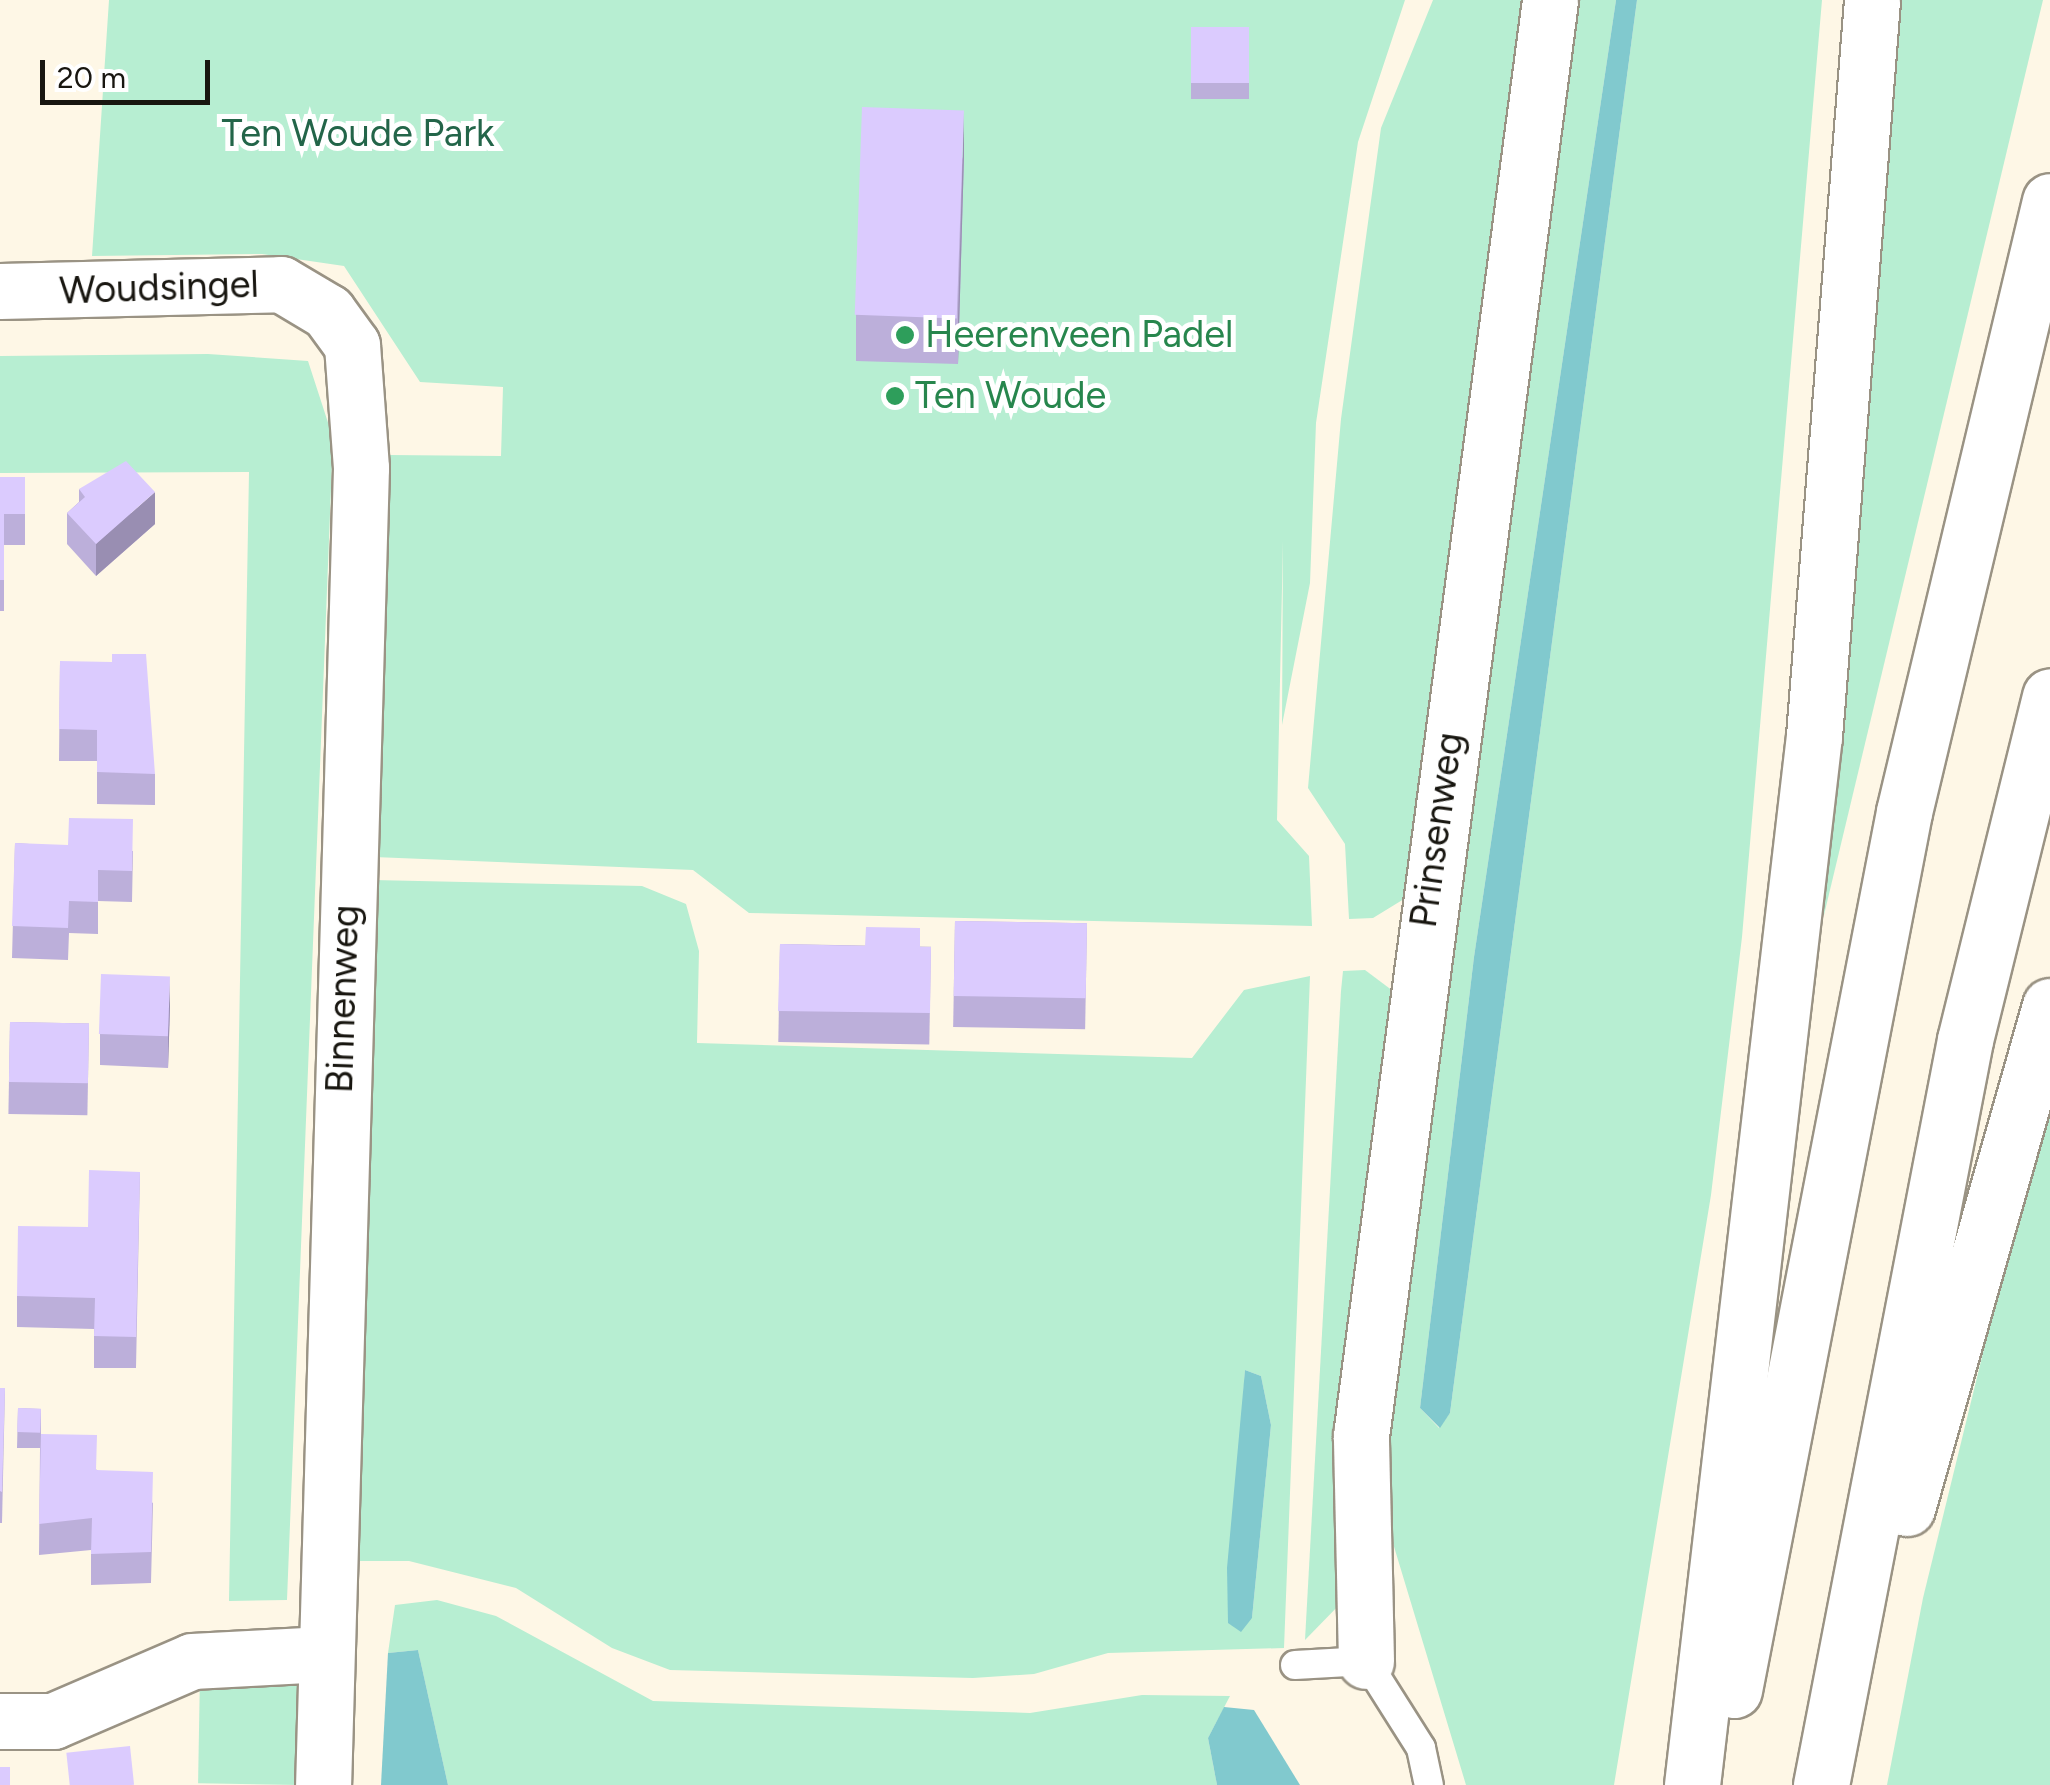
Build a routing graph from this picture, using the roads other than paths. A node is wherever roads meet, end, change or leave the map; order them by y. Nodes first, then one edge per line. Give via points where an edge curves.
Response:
1 (1550, 0) edge
2 (1872, 0) edge
3 (2050, 201) edge
4 (0, 291) edge
5 (352, 345) joint
6 (2050, 696) edge
7 (2050, 1006) edge
8 (325, 1654) junction
9 (1366, 1661) junction
10 (1294, 1666) dead end
11 (0, 1721) edge
12 (323, 1785) edge
13 (1428, 1785) edge
14 (1692, 1785) edge
15 (1716, 1785) edge
16 (1825, 1785) edge

1 - 9 main road, Prinsenweg via 1361,1436
2 - 14 main road via 1814,736
3 - 15 main road via 1904,812
4 - 5 main road, Woudsingel via 281,284 328,312
5 - 8 main road, Binnenweg via 360,468
6 - 16 main road via 1965,1040
7 - 16 main road
8 - 11 main road via 192,1661 53,1721
8 - 12 main road, Binnenweg
9 - 10 lane
9 - 13 lane via 1421,1748

